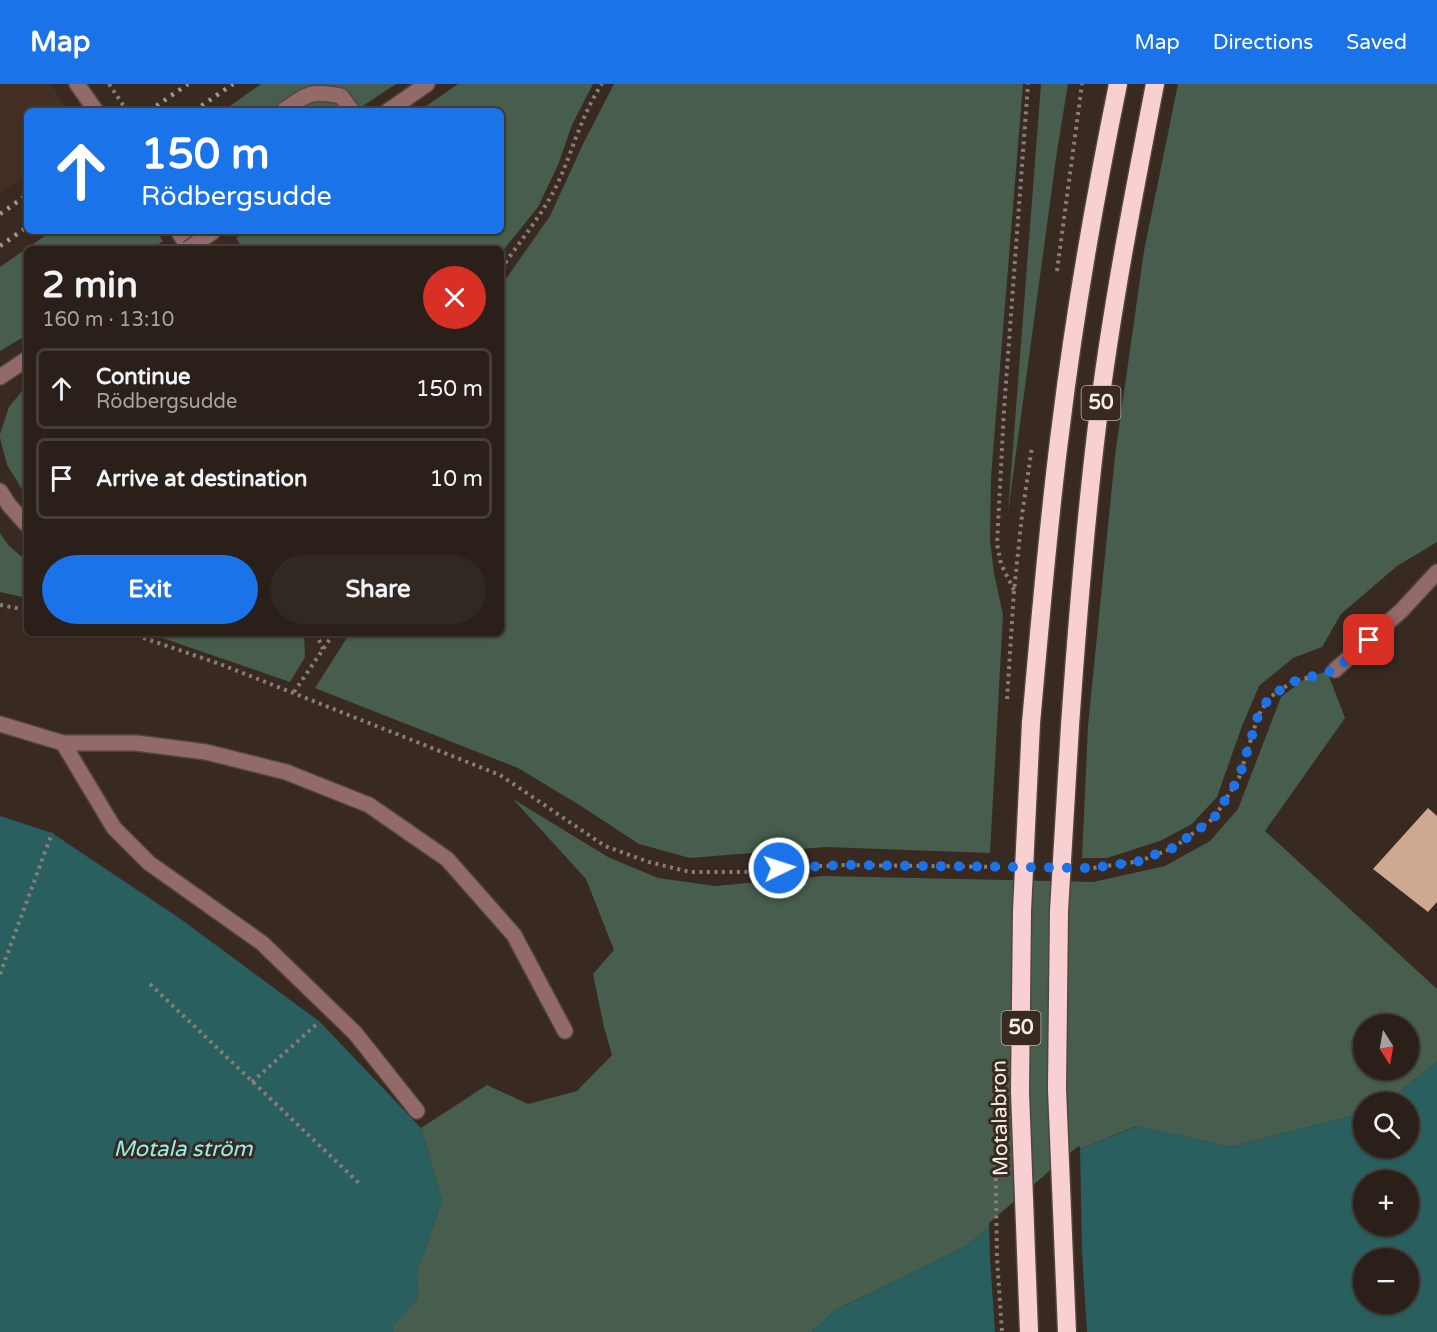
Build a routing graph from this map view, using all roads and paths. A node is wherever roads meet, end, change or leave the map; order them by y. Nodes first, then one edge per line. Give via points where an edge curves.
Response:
1 (77, 84) edge
2 (109, 84) edge
3 (427, 84) edge
4 (602, 84) edge
5 (1028, 84) edge
6 (1118, 84) edge
7 (1155, 84) edge
8 (94, 108) edge
9 (125, 108) edge
10 (287, 108) edge
11 (350, 108) edge
12 (392, 108) edge
13 (210, 234) edge
14 (193, 246) edge
15 (504, 265) edge
16 (24, 361) edge
17 (0, 377) edge
18 (0, 492) edge
19 (24, 522) edge
20 (1437, 572) edge
21 (0, 605) edge
22 (24, 609) edge
23 (138, 636) edge
24 (317, 636) edge
25 (332, 636) edge
26 (323, 649) junction
27 (1335, 670) joint
28 (294, 692) junction
29 (1006, 710) dead end
30 (0, 724) edge
31 (63, 743) junction
32 (52, 833) dead end
33 (1003, 867) dead end
34 (1082, 868) dead end
35 (0, 975) edge
36 (150, 984) dead end
37 (320, 1022) dead end
38 (565, 1032) dead end
39 (252, 1082) junction
40 (417, 1111) dead end
41 (360, 1185) dead end
42 (1029, 1332) edge
43 (1067, 1332) edge

1 - 8 street
2 - 9 path
3 - 12 street
4 - 15 path via 541,214
5 - 29 path via 997,535 1001,564 1014,591
6 - 42 highway, Motalabron / 50, bridge via 1080,290 1061,425 1031,723 1022,911 1020,1092
7 - 43 highway, 50, bridge via 1097,424 1070,726 1059,911 1057,1089
10 - 11 street via 305,96 323,92 341,96
13 - 14 street, bridge
16 - 17 street
18 - 19 street
20 - 27 street via 1402,610
21 - 22 path
23 - 28 path
24 - 26 path
25 - 26 path
26 - 28 path
27 - 34 path via 1292,682 1269,698 1258,716 1239,778 1214,818 1173,848 1140,861
28 - 33 path via 500,775 605,846 649,862 690,872 846,865
30 - 31 street
31 - 38 street via 136,743 206,752 286,772 369,805 447,858 514,935
31 - 40 street via 114,828 149,863 262,943 355,1033
32 - 35 path
36 - 39 path
37 - 39 path
39 - 41 path

